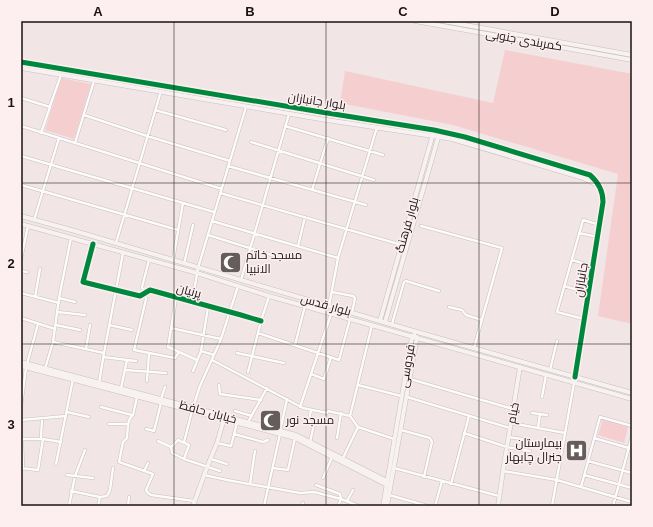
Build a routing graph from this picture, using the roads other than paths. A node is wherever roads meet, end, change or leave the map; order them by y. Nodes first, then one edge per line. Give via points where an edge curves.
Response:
1 (416, 21) edge
2 (444, 21) edge
3 (604, 50) junction
4 (603, 55) junction
5 (632, 55) edge
6 (632, 60) edge
7 (21, 62) edge
8 (35, 64) junction
9 (21, 68) edge
10 (34, 70) junction
11 (61, 75) junction
12 (122, 78) junction
13 (94, 80) junction
14 (121, 85) junction
15 (161, 91) junction
16 (21, 98) edge
17 (50, 106) junction
18 (246, 106) junction
19 (155, 110) junction
20 (321, 112) junction
21 (289, 114) junction
22 (84, 115) junction
23 (320, 119) junction
24 (21, 126) edge
25 (285, 126) junction
26 (377, 127) junction
27 (226, 130) dead end
28 (434, 130) junction
29 (440, 131) junction
30 (41, 133) junction
31 (147, 136) junction
32 (433, 136) junction
33 (438, 137) junction
34 (59, 138) junction
35 (328, 138) junction
36 (251, 142) dead end
37 (75, 143) junction
38 (429, 149) junction
39 (434, 150) junction
40 (278, 151) junction
41 (370, 151) junction
42 (513, 152) junction
43 (383, 155) dead end
44 (21, 156) edge
45 (512, 157) junction
46 (230, 160) junction
47 (139, 163) junction
48 (51, 164) junction
49 (320, 164) junction
50 (556, 164) junction
51 (228, 166) junction
52 (554, 170) junction
53 (363, 177) junction
54 (270, 178) junction
55 (374, 180) dead end
56 (21, 185) edge
57 (599, 187) junction
58 (132, 188) junction
59 (222, 189) junction
60 (312, 190) junction
61 (43, 191) junction
62 (220, 193) junction
63 (356, 202) junction
64 (183, 203) junction
65 (262, 205) junction
66 (366, 205) dead end
67 (214, 212) junction
68 (124, 214) junction
69 (21, 216) edge
70 (305, 217) junction
71 (34, 220) junction
72 (212, 221) junction
73 (21, 224) edge
74 (192, 225) dead end
75 (600, 225) junction
76 (28, 226) junction
77 (421, 226) dead end
78 (347, 229) junction
79 (178, 230) junction
80 (579, 233) junction
81 (254, 234) junction
82 (208, 235) junction
83 (598, 237) junction
84 (71, 238) junction
85 (93, 244) junction
86 (116, 244) junction
87 (402, 245) junction
88 (298, 246) junction
89 (250, 248) junction
90 (123, 253) junction
91 (22, 255) edge
92 (275, 256) dead end
93 (338, 258) junction
94 (21, 259) edge
95 (149, 260) junction
96 (572, 260) junction
97 (173, 261) junction
98 (184, 264) junction
99 (593, 266) junction
100 (198, 268) junction
101 (40, 269) dead end
102 (21, 271) edge
103 (27, 272) dead end
104 (197, 273) junction
105 (241, 281) junction
106 (238, 286) junction
107 (564, 286) junction
108 (117, 290) junction
109 (439, 291) dead end
110 (332, 292) junction
111 (21, 293) edge
112 (144, 293) junction
113 (589, 293) junction
114 (270, 296) junction
115 (35, 297) junction
116 (59, 298) junction
117 (176, 298) junction
118 (75, 302) dead end
119 (192, 302) junction
120 (58, 303) junction
121 (305, 306) junction
122 (329, 306) junction
123 (449, 306) dead end
124 (208, 307) junction
125 (58, 312) junction
126 (230, 312) junction
127 (352, 313) junction
128 (331, 314) junction
129 (86, 315) dead end
130 (21, 318) edge
131 (350, 319) junction
132 (584, 319) junction
133 (482, 320) junction
134 (261, 321) junction
135 (380, 321) junction
136 (385, 322) junction
137 (38, 324) junction
138 (392, 324) junction
139 (56, 325) junction
140 (90, 325) dead end
141 (109, 325) junction
142 (372, 325) junction
143 (172, 328) junction
144 (55, 329) junction
145 (80, 330) dead end
146 (132, 330) dead end
147 (417, 332) junction
148 (258, 333) junction
149 (204, 335) junction
150 (412, 337) junction
151 (417, 338) junction
152 (221, 339) junction
153 (557, 341) dead end
154 (53, 342) junction
155 (295, 345) junction
156 (474, 348) junction
157 (86, 349) junction
158 (201, 351) junction
159 (179, 352) junction
160 (149, 353) junction
161 (237, 353) dead end
162 (318, 353) junction
163 (472, 354) junction
164 (103, 355) junction
165 (214, 356) junction
166 (251, 356) junction
167 (331, 358) junction
168 (127, 360) junction
169 (197, 360) junction
170 (212, 360) junction
171 (136, 361) dead end
172 (21, 362) edge
173 (284, 363) dead end
174 (21, 366) edge
175 (27, 366) junction
176 (520, 367) junction
177 (45, 369) junction
178 (125, 370) junction
179 (550, 370) junction
180 (147, 371) junction
181 (193, 372) dead end
182 (248, 372) dead end
183 (166, 373) dead end
184 (311, 374) junction
185 (546, 374) junction
186 (575, 376) junction
187 (409, 378) junction
188 (73, 379) junction
189 (147, 381) dead end
190 (99, 383) junction
191 (574, 383) junction
192 (219, 385) dead end
193 (358, 385) junction
194 (165, 387) dead end
195 (267, 388) junction
196 (121, 389) junction
197 (632, 393) edge
198 (137, 396) junction
199 (404, 396) junction
200 (542, 397) dead end
201 (287, 399) junction
202 (632, 399) edge
203 (261, 400) junction
204 (161, 401) junction
205 (21, 406) edge
206 (101, 407) dead end
207 (300, 407) junction
208 (192, 409) junction
209 (513, 409) junction
210 (311, 410) junction
211 (235, 411) dead end
212 (66, 412) junction
213 (532, 413) dead end
214 (341, 414) junction
215 (540, 414) junction
216 (133, 415) junction
217 (275, 415) dead end
218 (547, 415) dead end
219 (66, 416) junction
220 (252, 416) junction
221 (350, 416) junction
222 (469, 416) junction
223 (89, 417) dead end
224 (42, 418) junction
225 (224, 419) junction
226 (21, 420) edge
227 (248, 422) junction
228 (237, 423) junction
229 (109, 424) dead end
230 (128, 424) junction
231 (510, 426) junction
232 (632, 426) edge
233 (358, 427) junction
234 (538, 428) junction
235 (146, 429) dead end
236 (273, 429) junction
237 (400, 430) junction
238 (280, 432) junction
239 (464, 433) junction
240 (565, 433) junction
241 (234, 434) junction
242 (632, 436) edge
243 (508, 437) junction
244 (295, 438) junction
245 (337, 438) dead end
246 (594, 438) junction
247 (22, 439) edge
248 (42, 439) junction
249 (394, 439) junction
250 (268, 440) dead end
251 (529, 440) dead end
252 (158, 441) dead end
253 (61, 442) junction
254 (184, 442) junction
255 (310, 442) junction
256 (217, 443) junction
257 (171, 447) junction
258 (507, 447) junction
259 (630, 449) edge
260 (85, 450) dead end
261 (255, 451) dead end
262 (530, 452) dead end
263 (332, 456) junction
264 (343, 458) junction
265 (184, 459) junction
266 (210, 459) junction
267 (588, 461) junction
268 (148, 463) dead end
269 (56, 464) dead end
270 (227, 464) dead end
271 (207, 467) junction
272 (22, 468) edge
273 (113, 468) dead end
274 (273, 468) junction
275 (393, 468) junction
276 (622, 470) junction
277 (144, 471) junction
278 (220, 471) dead end
279 (503, 471) junction
280 (632, 473) edge
281 (67, 475) dead end
282 (204, 475) junction
283 (584, 475) junction
284 (75, 476) junction
285 (424, 477) junction
286 (93, 478) dead end
287 (323, 478) dead end
288 (557, 480) junction
289 (442, 481) junction
290 (387, 483) junction
291 (250, 484) junction
292 (451, 484) junction
293 (619, 484) junction
294 (316, 485) dead end
295 (269, 487) junction
296 (581, 487) junction
297 (632, 488) edge
298 (353, 490) dead end
299 (71, 491) junction
300 (389, 495) junction
301 (500, 496) junction
302 (100, 497) junction
303 (129, 497) dead end
304 (615, 498) junction
305 (341, 499) junction
306 (347, 501) junction
307 (632, 502) edge
308 (194, 504) edge
309 (69, 506) edge
310 (98, 506) edge
311 (128, 506) edge
312 (264, 506) edge
313 (338, 506) edge
314 (359, 506) edge
315 (383, 506) edge
316 (387, 506) edge
317 (428, 506) edge
318 (435, 506) edge
319 (498, 506) edge
320 (552, 506) edge
321 (613, 506) edge

1 - 4 main road, کمربندی جنوبی
2 - 3 main road, کمربندی جنوبی
3 - 4 main road
3 - 5 main road, کمربندی جنوبی
4 - 6 main road, کمربندی جنوبی
7 - 8 main road, بلوار جانبازان
8 - 10 main road
8 - 12 main road, بلوار جانبازان
9 - 10 main road, بلوار جانبازان
10 - 11 main road, بلوار جانبازان
11 - 13 main road, بلوار جانبازان
11 - 17 street
12 - 14 main road
12 - 20 main road, بلوار جانبازان
13 - 14 main road, بلوار جانبازان
13 - 22 street
14 - 15 main road, بلوار جانبازان
15 - 18 main road, بلوار جانبازان
15 - 19 street
16 - 17 street
17 - 30 street
18 - 21 main road, بلوار جانبازان
18 - 46 street
19 - 27 street
19 - 31 street
20 - 23 main road
20 - 28 main road, بلوار جانبازان
21 - 23 main road, بلوار جانبازان
21 - 25 street
22 - 31 street
22 - 37 street
23 - 26 main road, بلوار جانبازان
24 - 30 street
25 - 35 street
25 - 40 street
26 - 32 main road, بلوار جانبازان
26 - 41 street
28 - 29 main road, بلوار جانبازان
28 - 32 main road, بلوار فرهنگ
29 - 33 main road
29 - 42 main road, بلوار جانبازان
30 - 34 street
31 - 46 street
31 - 47 street
32 - 33 main road, بلوار جانبازان
32 - 38 main road, بلوار فرهنگ
33 - 39 main road
33 - 45 main road, بلوار جانبازان
34 - 37 street
34 - 48 street
35 - 41 street
35 - 49 street
36 - 40 street
37 - 47 street
38 - 39 main road
38 - 87 main road, بلوار فرهنگ
39 - 136 main road
40 - 49 street
40 - 54 street
41 - 43 street
41 - 53 street
42 - 45 main road
42 - 50 main road, بلوار جانبازان
44 - 48 street
45 - 52 main road, بلوار جانبازان
46 - 51 street
47 - 58 street
47 - 59 street
48 - 58 street
48 - 61 street
49 - 53 street
49 - 60 street
50 - 52 main road
50 - 57 main road, بلوار جانبازان via 590,175
51 - 54 street
51 - 59 street
52 - 57 main road, بلوار جانبازان via 588,180
53 - 55 street
53 - 63 street
54 - 60 street
54 - 65 street
56 - 61 street
57 - 75 main road, جانبازان via 604,202
58 - 64 street
58 - 68 street
59 - 62 street
60 - 63 street
61 - 68 street
61 - 71 street
62 - 65 street
62 - 67 street
63 - 66 street
63 - 78 street
64 - 67 street
64 - 79 street
65 - 70 street
65 - 81 street
67 - 72 street
68 - 79 street
68 - 86 street
69 - 71 main road, بلوار قدس
70 - 78 street
70 - 88 street
71 - 86 main road, بلوار قدس
72 - 81 street
72 - 82 street
73 - 76 main road, بلوار قدس
74 - 98 street
75 - 80 street via 583,220
75 - 83 main road, جانبازان
76 - 84 main road, بلوار قدس
76 - 91 street
77 - 133 street via 502,248
78 - 87 street
78 - 93 street
79 - 97 street
80 - 83 street
80 - 96 street
81 - 88 street
81 - 89 street
82 - 89 street
82 - 100 street
83 - 99 main road, جانبازان
84 - 85 main road, بلوار قدس
84 - 116 street
85 - 90 main road, بلوار قدس
85 - 108 street via 83,282
86 - 97 main road, بلوار قدس
87 - 135 main road, بلوار فرهنگ
88 - 93 street
89 - 92 street
89 - 105 street
90 - 95 main road, بلوار قدس
90 - 108 street
91 - 94 street
93 - 110 street
95 - 104 main road, بلوار قدس
95 - 112 street via 142,288
96 - 99 street
96 - 107 street
97 - 98 main road, بلوار قدس
98 - 100 main road, بلوار قدس
99 - 113 main road, جانبازان
100 - 104 street
100 - 105 main road, بلوار قدس
101 - 115 street
102 - 103 street
104 - 106 main road, بلوار قدس
104 - 119 street
105 - 122 main road, بلوار قدس
106 - 114 main road, بلوار قدس
106 - 126 street
107 - 113 street
107 - 132 street via 557,312
108 - 112 street, پرنیان via 140,296
108 - 141 street
109 - 138 street via 404,282
110 - 122 street
110 - 127 street via 355,298
111 - 115 street
112 - 117 street, پرنیان via 150,290
112 - 160 street via 146,299 134,350
113 - 132 main road, جانبازان
114 - 121 main road, بلوار قدس
114 - 134 street
115 - 120 street
116 - 118 street
116 - 120 street
117 - 119 street, پرنیان
117 - 143 street
119 - 124 street, پرنیان
120 - 125 street
121 - 128 main road, بلوار قدس
121 - 155 street
122 - 127 main road, بلوار قدس
123 - 133 street
124 - 126 street, پرنیان
124 - 149 street
125 - 129 street
125 - 139 street
126 - 134 street, پرنیان
126 - 152 street
127 - 135 main road, بلوار قدس
128 - 131 main road, بلوار قدس
128 - 162 street
130 - 137 street
131 - 142 main road, بلوار قدس
131 - 167 street via 339,360
132 - 186 main road, جانبازان
133 - 156 street
134 - 148 street
135 - 136 main road, بلوار قدس
136 - 138 main road, بلوار قدس
137 - 144 street
137 - 175 street
138 - 147 main road, بلوار قدس
139 - 144 street
139 - 145 street
140 - 157 street
141 - 146 street
141 - 164 street
142 - 150 main road, بلوار قدس
142 - 193 street
143 - 149 street
143 - 159 street via 168,347
144 - 154 street
147 - 150 main road, فردوسی
147 - 151 main road, فردوسی
147 - 156 main road, بلوار قدس
148 - 155 street
148 - 166 street
149 - 152 street
149 - 158 street
150 - 151 main road, بلوار قدس
150 - 199 main road, فردوسی
151 - 163 main road, بلوار قدس
151 - 187 main road, فردوسی
152 - 165 street
153 - 179 street
154 - 157 street
154 - 177 street
155 - 162 street
156 - 163 main road
156 - 179 main road, بلوار قدس
157 - 164 street
158 - 165 street
158 - 169 street
159 - 160 street via 175,358
159 - 169 street
160 - 180 street
161 - 166 street
162 - 167 street
162 - 184 street
163 - 176 main road, بلوار قدس
164 - 168 street
164 - 190 street
165 - 170 street
166 - 173 street
166 - 182 street
167 - 184 street via 324,379
168 - 171 street
168 - 178 street
169 - 181 street
170 - 195 street
170 - 208 street
172 - 175 main road, خیابان حافظ
174 - 175 main road, خیابان حافظ
175 - 177 main road, خیابان حافظ
175 - 188 main road, خیابان حافظ
175 - 205 street
176 - 185 main road, بلوار قدس
176 - 209 main road, خیام
177 - 190 main road, خیابان حافظ
178 - 180 street
178 - 196 street
179 - 186 main road, بلوار قدس
180 - 183 street
180 - 189 street
184 - 207 street
185 - 191 main road, بلوار قدس
185 - 200 street
186 - 197 main road, بلوار قدس
187 - 199 main road, فردوسی
187 - 209 street
188 - 198 main road, خیابان حافظ
188 - 212 street
190 - 196 main road, خیابان حافظ
191 - 202 main road, بلوار قدس
191 - 240 street
192 - 203 street via 220,394
193 - 199 street
193 - 221 street
194 - 204 street
195 - 201 street
195 - 203 street
196 - 204 main road, خیابان حافظ
198 - 204 main road, خیابان حافظ
198 - 216 street
199 - 222 street
199 - 237 main road, فردوسی
199 - 249 main road, فردوسی
201 - 207 street
201 - 238 street
203 - 220 street
204 - 208 main road, خیابان حافظ
204 - 235 street via 154,431
206 - 216 street
207 - 210 street
208 - 225 main road, خیابان حافظ
208 - 227 main road, خیابان حافظ
208 - 254 street
209 - 231 main road, خیام
210 - 214 street
210 - 255 street via 309,421 314,424
211 - 220 street
212 - 219 street
212 - 223 street
213 - 215 street
214 - 221 street
214 - 245 street
215 - 218 street
215 - 234 street
216 - 230 street
217 - 236 street
219 - 224 street
219 - 253 street
220 - 227 street
221 - 233 street
222 - 231 street
222 - 239 street
224 - 226 street
224 - 248 street
225 - 228 main road, خیابان حافظ
225 - 256 main road
227 - 236 main road, خیابان حافظ
228 - 238 main road, خیابان حافظ
228 - 241 street
229 - 230 street
230 - 277 street via 127,438 123,442 119,462
231 - 234 street
231 - 243 main road, خیام
232 - 246 street via 600,417
233 - 249 street
233 - 264 street
234 - 240 street
236 - 238 main road, خیابان حافظ
237 - 275 main road, فردوسی
237 - 285 street via 432,439
238 - 244 main road, خیابان حافظ
238 - 255 main road, خیابان حافظ via 296,435
238 - 274 street
239 - 258 street
239 - 292 street
240 - 288 street
241 - 250 street via 263,442
241 - 256 street via 231,446
242 - 259 street
243 - 251 street
243 - 258 main road, خیام
244 - 263 main road, خیابان حافظ
244 - 274 street via 288,470
246 - 259 street
246 - 267 street
247 - 248 street
247 - 272 street
248 - 253 street
248 - 272 street via 38,470
249 - 290 main road, فردوسی
252 - 257 street
253 - 269 street
254 - 257 street via 178,440
254 - 265 street via 189,445
255 - 264 main road, خیابان حافظ
256 - 266 main road
257 - 265 street via 172,453
258 - 262 street
258 - 279 main road, خیام
259 - 276 street
260 - 284 street
261 - 291 street
263 - 287 street
263 - 290 main road, خیابان حافظ
264 - 290 main road, خیابان حافظ
265 - 271 street
266 - 270 street
266 - 271 main road
267 - 276 street
267 - 283 street
268 - 277 street
271 - 278 street
271 - 282 main road
273 - 302 street via 110,490 107,496
274 - 295 street
275 - 285 street
275 - 300 main road, فردوسی
276 - 280 street
276 - 293 street
277 - 308 street via 153,474 146,490 151,495
279 - 288 street
279 - 301 main road, خیام
281 - 284 street
282 - 291 street
282 - 308 main road
283 - 293 street
283 - 296 street
284 - 286 street
284 - 299 street
285 - 289 street
288 - 296 street
288 - 320 street
289 - 292 street
289 - 318 street
290 - 315 main road, فردوسی
291 - 295 street
292 - 301 street
293 - 297 street
293 - 304 street
294 - 305 street via 340,494
295 - 305 street via 314,492
295 - 312 street
296 - 304 street
298 - 306 street
299 - 302 street
299 - 309 street
300 - 316 main road, فردوسی
300 - 317 street
301 - 319 main road, خیام
302 - 310 street
303 - 311 street
304 - 307 street
304 - 321 street
305 - 306 street
305 - 313 street
306 - 314 street

